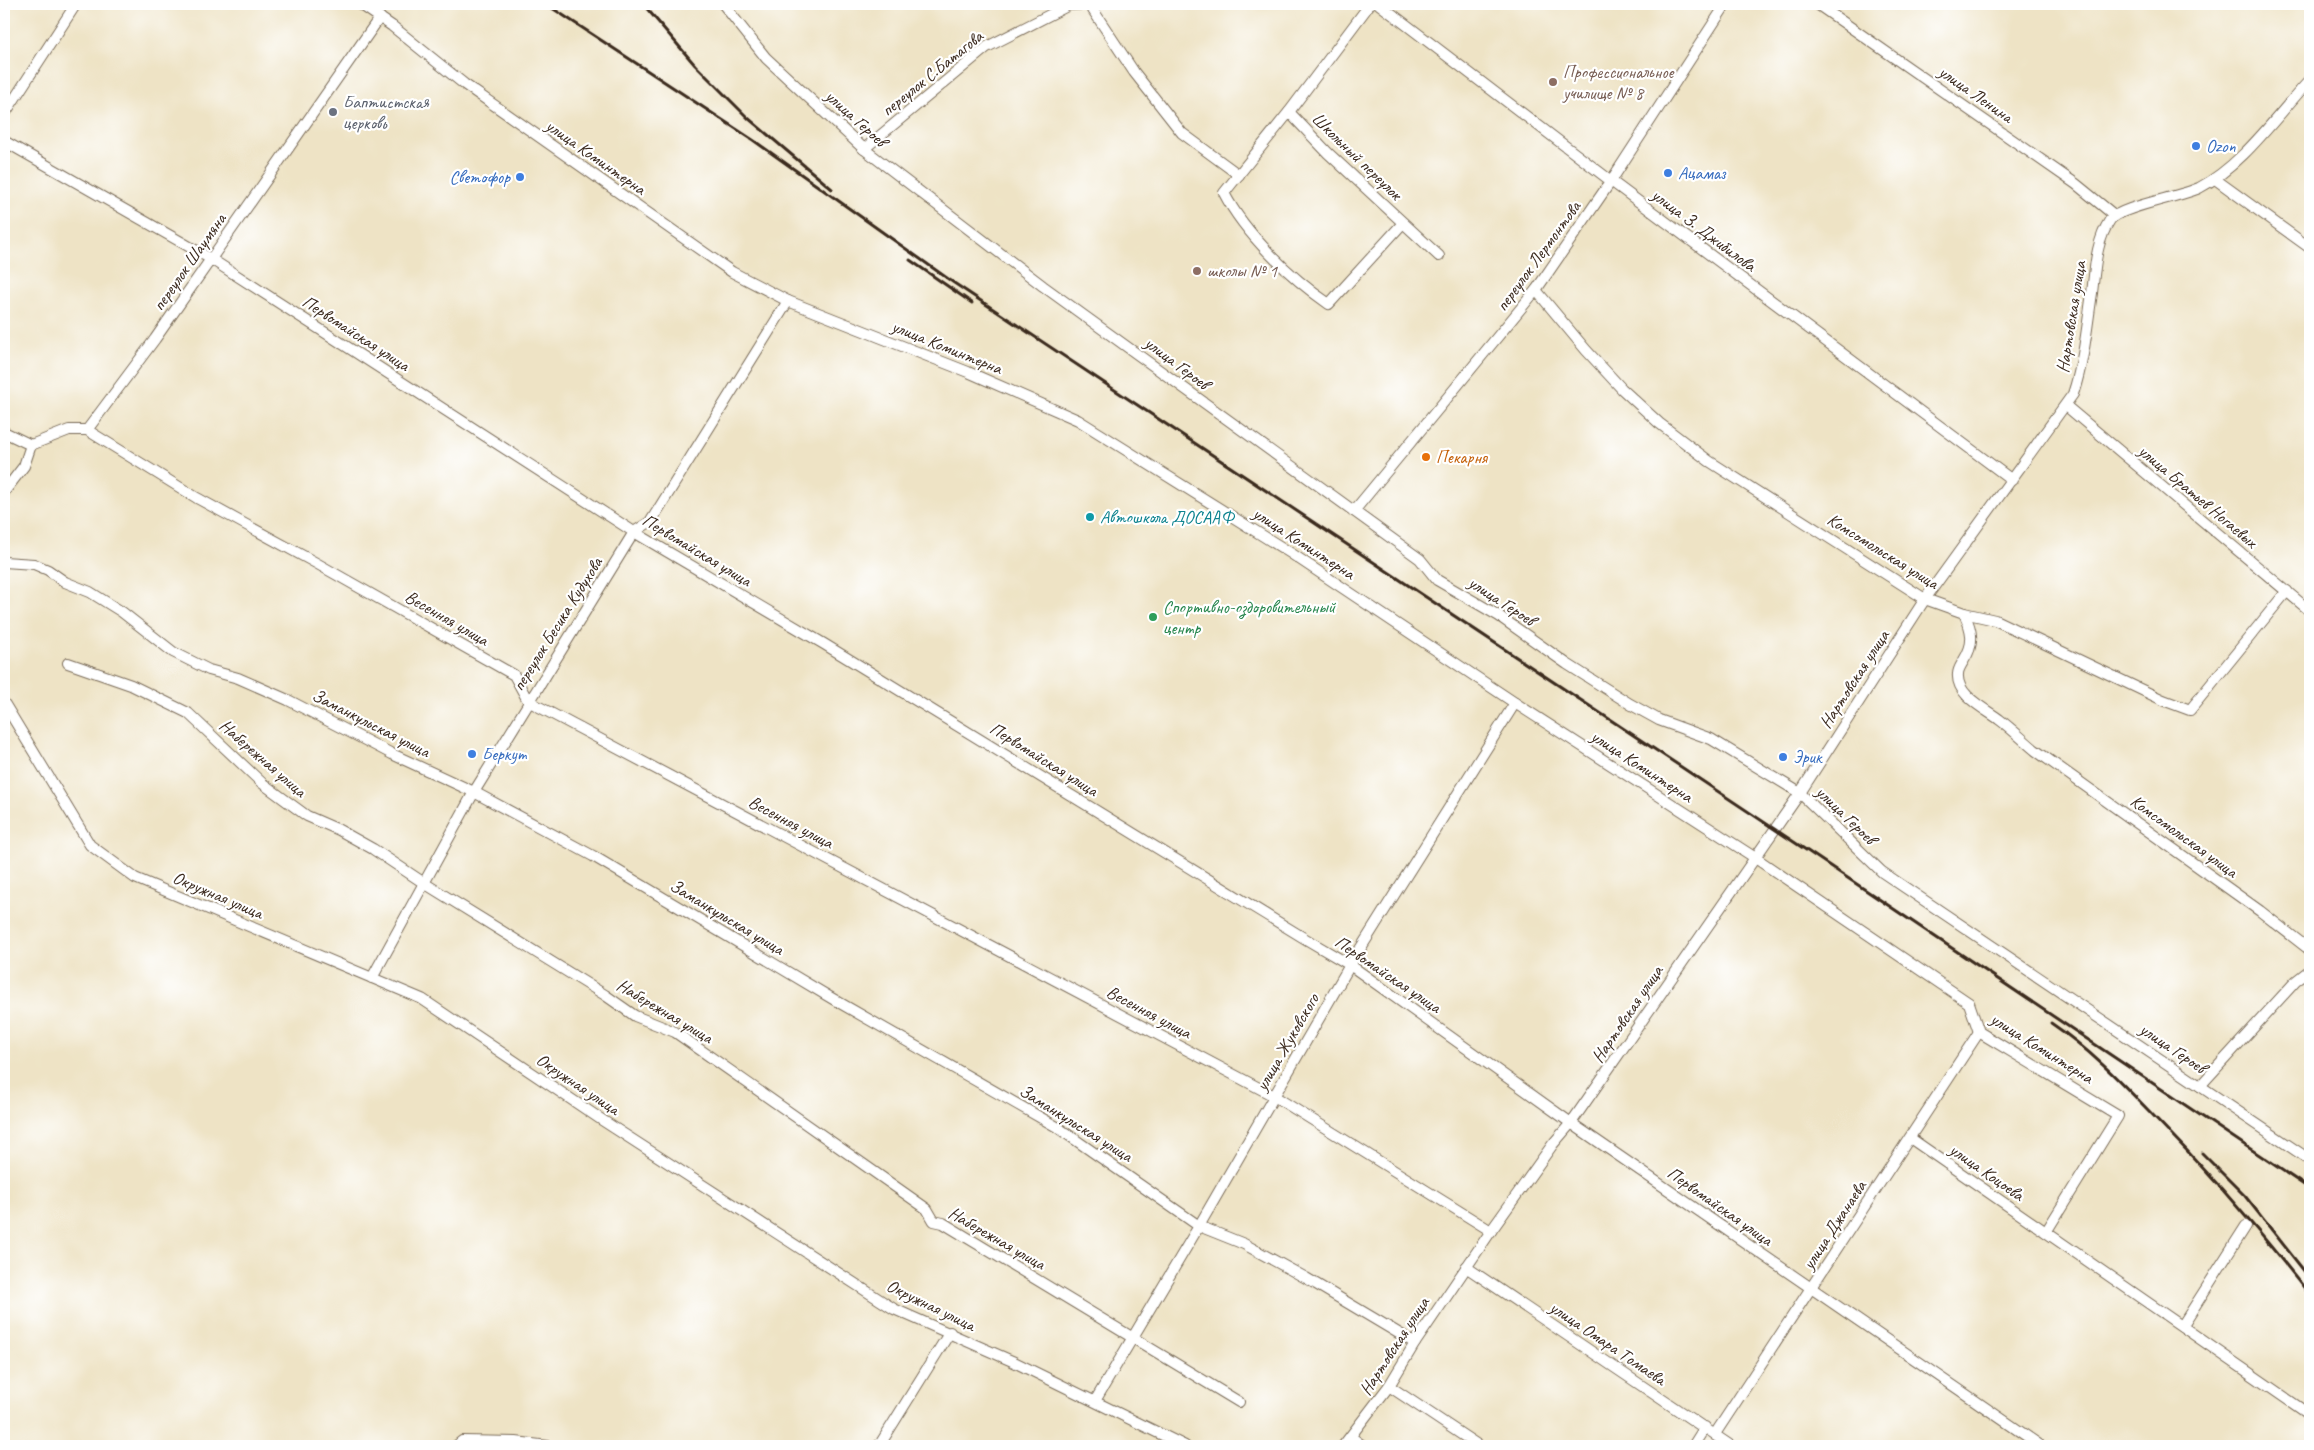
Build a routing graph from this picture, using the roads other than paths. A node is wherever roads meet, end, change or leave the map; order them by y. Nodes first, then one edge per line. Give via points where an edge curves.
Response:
1 (76, 4) edge
2 (360, 4) edge
3 (724, 4) edge
4 (1370, 4) edge
5 (1379, 4) edge
6 (1726, 4) edge
7 (1817, 4) edge
8 (380, 17) junction
9 (2310, 80) edge
10 (5, 112) edge
11 (1289, 112) junction
12 (4, 141) edge
13 (864, 149) junction
14 (1239, 175) junction
15 (2215, 179) junction
16 (1611, 181) junction
17 (2114, 215) junction
18 (1403, 223) junction
19 (2310, 248) edge
20 (1439, 256) dead end
21 (211, 259) junction
22 (1536, 290) junction
23 (788, 300) junction
24 (2066, 406) junction
25 (87, 430) junction
26 (4, 432) edge
27 (32, 445) junction
28 (2012, 480) junction
29 (4, 492) edge
30 (1354, 511) junction
31 (634, 532) junction
32 (4, 562) edge
33 (2286, 591) junction
34 (1925, 599) junction
35 (2310, 611) edge
36 (1964, 613) junction
37 (68, 663) dead end
38 (528, 701) junction
39 (4, 703) edge
40 (1515, 703) junction
41 (474, 792) junction
42 (1800, 793) junction
43 (1754, 857) junction
44 (424, 883) junction
45 (2310, 950) edge
46 (1350, 964) junction
47 (2310, 970) edge
48 (372, 978) junction
49 (1979, 1032) junction
50 (2200, 1086) junction
51 (1274, 1096) junction
52 (1571, 1123) junction
53 (1910, 1138) junction
54 (2310, 1160) edge
55 (1199, 1226) junction
56 (2246, 1226) dead end
57 (1491, 1231) junction
58 (2046, 1232) junction
59 (1466, 1267) junction
60 (1811, 1289) junction
61 (2182, 1326) junction
62 (950, 1332) junction
63 (1133, 1338) junction
64 (1415, 1343) junction
65 (1389, 1386) junction
66 (1094, 1402) junction
67 (1238, 1402) dead end
68 (2310, 1415) edge
69 (1705, 1428) junction
70 (1715, 1434) junction
71 (1351, 1437) junction
72 (456, 1446) edge
73 (548, 1446) edge
74 (879, 1446) edge
75 (1185, 1446) edge
76 (1342, 1446) edge
77 (1363, 1446) edge
78 (1479, 1446) edge
79 (1693, 1446) edge
80 (1731, 1446) edge
81 (2041, 1446) edge

1 - 10 street
2 - 8 street, улица Коминтерна
3 - 13 street, улица Героев via 766,58
4 - 11 street, Школьный переулок
5 - 16 street, улица З. Джибилова
6 - 16 street, переулок Лермонтова
7 - 17 street, улица Ленина via 2076,184
8 - 21 street, переулок Шаумяна
8 - 23 street, улица Коминтерна via 464,84 732,272
9 - 15 street via 2237,161
11 - 14 street, Школьный переулок
11 - 18 street, Школьный переулок
12 - 21 street, Первомайская улица
13 - 14 street, переулок С.Батагова via 987,47 1069,5 1089,4 1134,72 1182,133
13 - 30 street, улица Героев via 1042,286
14 - 18 street, Школьный переулок via 1224,193 1229,204 1246,227 1302,286 1328,304
15 - 17 street via 2180,195
15 - 19 street
16 - 22 street, переулок Лермонтова
16 - 28 street, улица З. Джибилова
17 - 24 street, Нартовская улица via 2097,252 2079,376 2074,394
18 - 20 street, Школьный переулок
21 - 25 street, переулок Шаумяна
21 - 31 street, Первомайская улица
22 - 30 street, переулок Лермонтова
22 - 34 street, Комсомольская улица via 1604,370 1659,423 1709,460
23 - 31 street, переулок Бесика Кудухова via 651,520
23 - 40 street, улица Коминтерна via 1078,420 1292,554
24 - 28 street, Нартовская улица
24 - 33 street, улица Братьев Ногаевых
25 - 27 street via 68,430
25 - 38 street, Весенняя улица via 197,498 514,675
26 - 27 street
27 - 29 street via 24,466
28 - 34 street, Нартовская улица
30 - 42 street, улица Героев via 1420,559 1437,580 1499,616 1567,664 1659,720 1711,739
31 - 38 street, переулок Бесика Кудухова
31 - 46 street, Первомайская улица
32 - 41 street, Заманкульская улица via 34,564 48,570 122,612 173,652 209,670 238,678 288,700
33 - 35 street, улица Братьев Ногаевых
33 - 36 street via 2190,710 1995,620
34 - 36 street, Комсомольская улица
34 - 42 street, Нартовская улица
36 - 45 street, Комсомольская улица via 1972,638 1958,673 1959,683 1968,696 2035,750
37 - 44 street, Набережная улица via 131,685 188,713 262,783 307,816 373,849
38 - 41 street, переулок Бесика Кудухова
38 - 51 street, Весенняя улица
39 - 48 street, Окружная улица via 90,844 135,878
40 - 43 street, улица Коминтерна
40 - 46 street, улица Жуковского
41 - 44 street, переулок Бесика Кудухова
41 - 55 street, Заманкульская улица via 594,856 1057,1127
42 - 43 street, Нартовская улица
42 - 50 street, улица Героев via 1882,872
43 - 49 street, улица Коминтерна via 1969,1003
43 - 52 street, Нартовская улица
44 - 48 street, переулок Бесика Кудухова
44 - 63 street, Набережная улица via 635,1016 675,1032 927,1209 934,1221 943,1223
46 - 51 street, улица Жуковского
46 - 52 street, Первомайская улица
47 - 50 street via 2296,981
48 - 62 street, Окружная улица via 422,999 894,1309
49 - 53 street, улица Джанаева
49 - 58 street, улица Коминтерна via 2118,1116
50 - 54 street, улица Героев
51 - 55 street, улица Жуковского
51 - 57 street, Весенняя улица
52 - 57 street, Нартовская улица
52 - 60 street, Первомайская улица
53 - 58 street, улица Коцоева
53 - 60 street, улица Джанаева
55 - 63 street, улица Жуковского
55 - 64 street, Заманкульская улица via 1244,1244
56 - 61 street
57 - 59 street, Нартовская улица
58 - 61 street, улица Коцоева
59 - 64 street, Нартовская улица
59 - 69 street, улица Омара Томаева
60 - 70 street, улица Джанаева
60 - 81 street, Первомайская улица
61 - 68 street, улица Коцоева
62 - 66 street, Окружная улица
62 - 74 street
63 - 66 street, улица Жуковского
63 - 67 street, Набережная улица
64 - 65 street, Нартовская улица
65 - 71 street, Нартовская улица
65 - 78 street
66 - 75 street, Окружная улица
69 - 70 street, улица Омара Томаева
69 - 79 street
70 - 80 street, улица Омара Томаева
71 - 76 street
71 - 77 street
72 - 73 street via 462,1441

